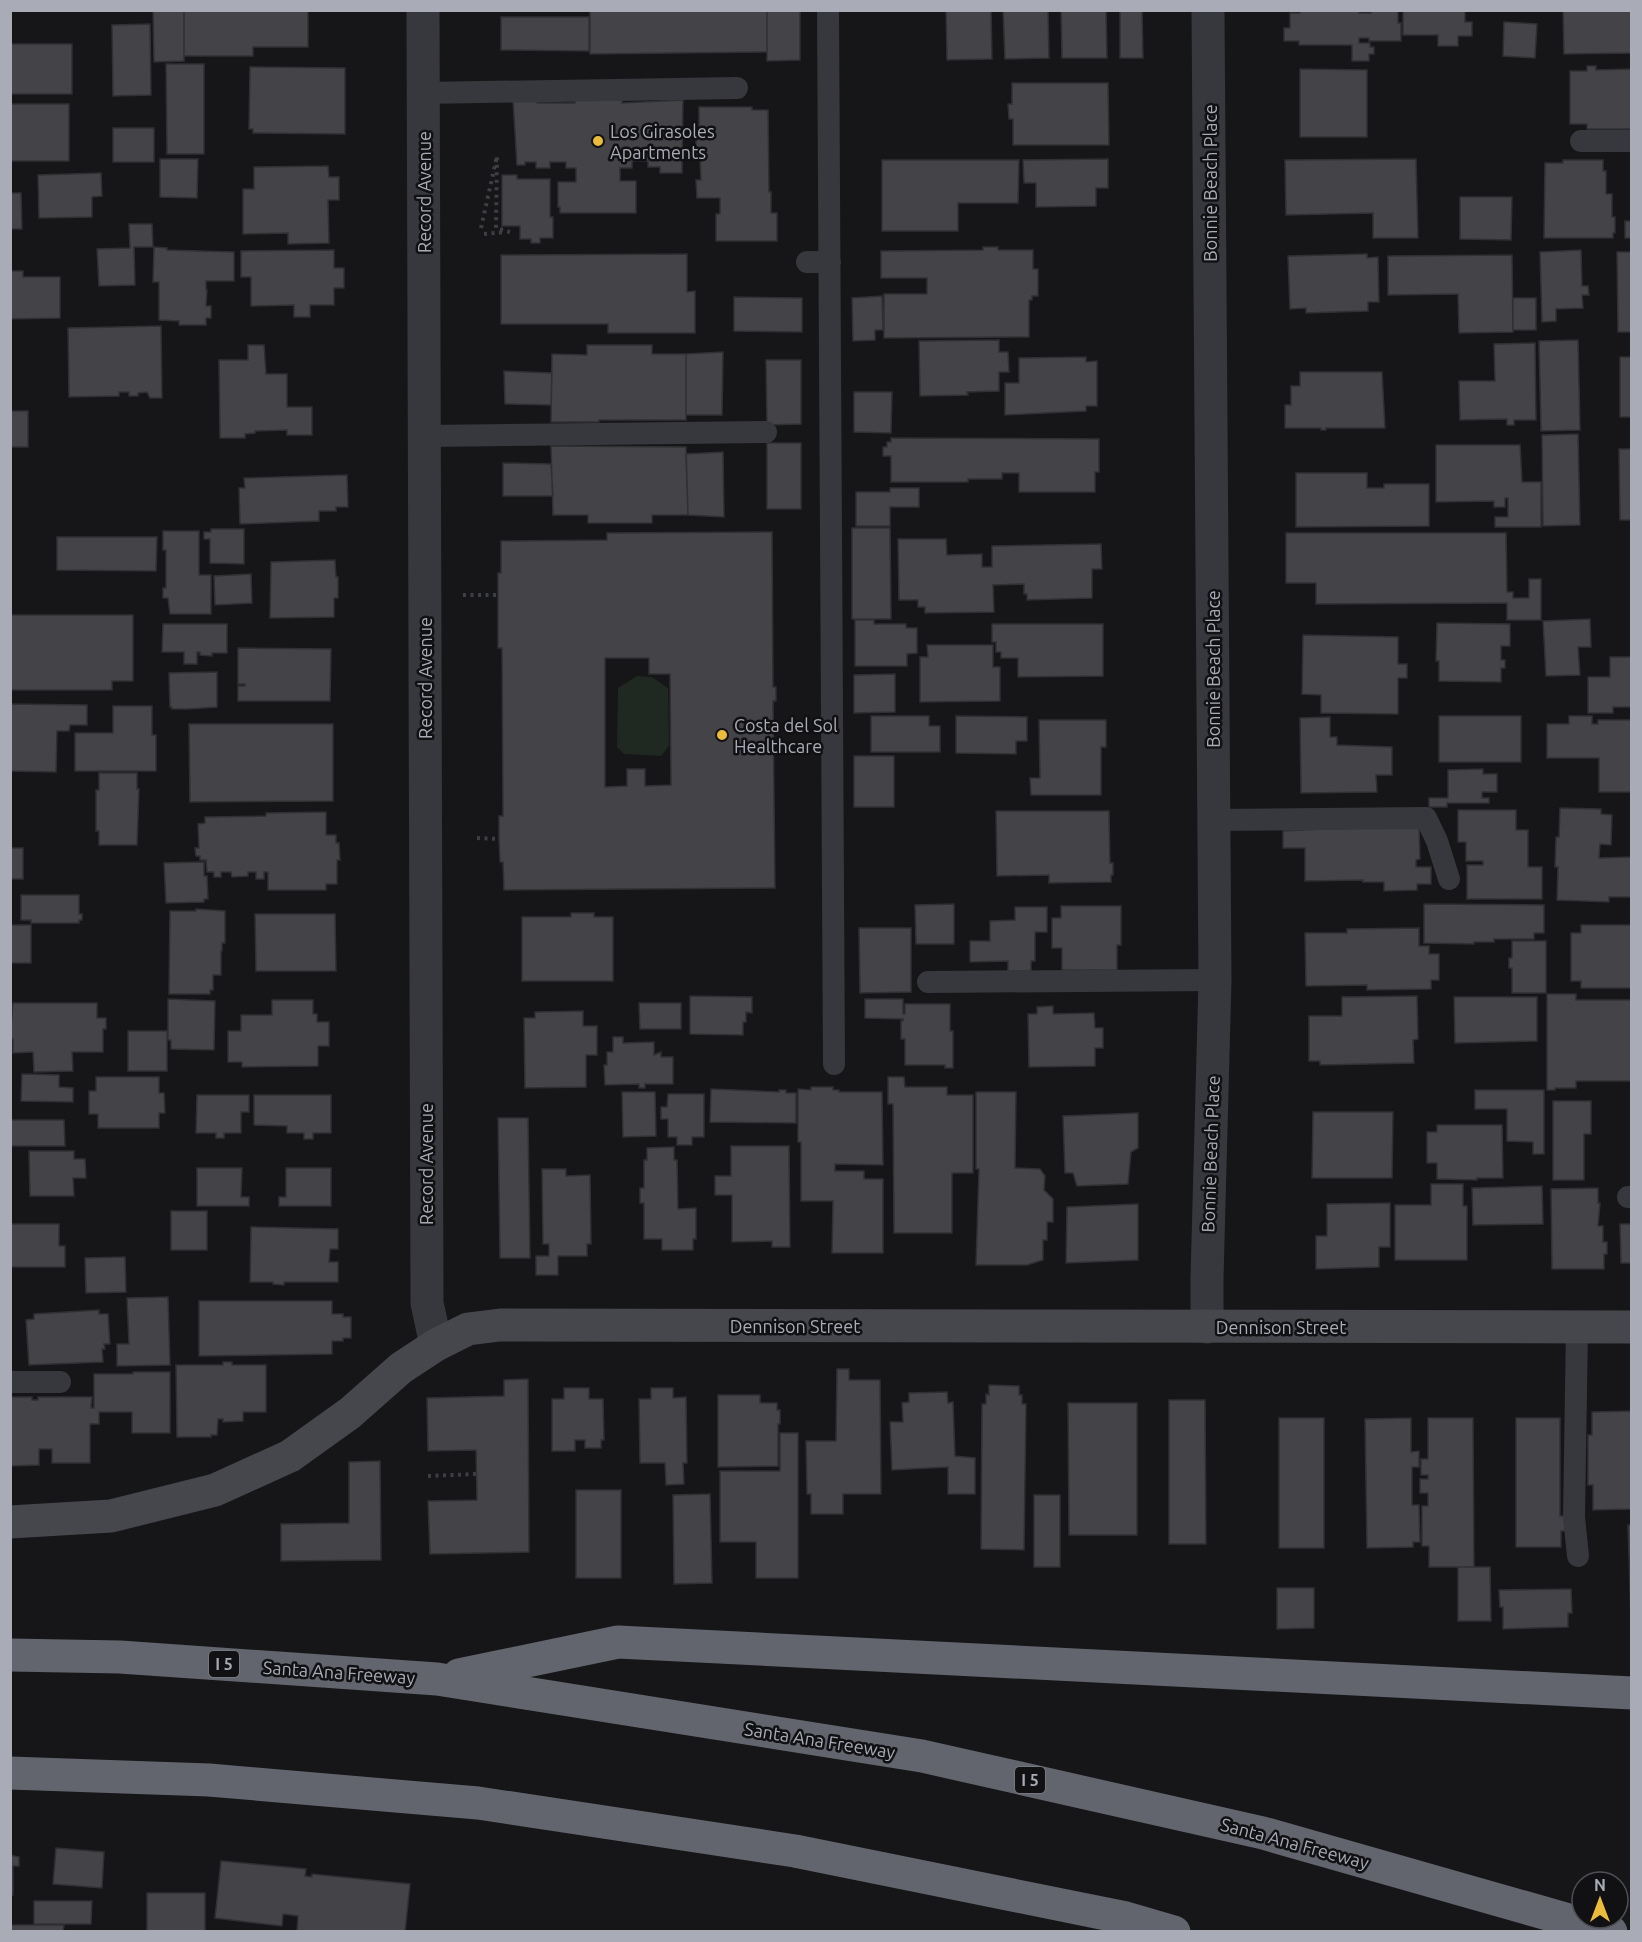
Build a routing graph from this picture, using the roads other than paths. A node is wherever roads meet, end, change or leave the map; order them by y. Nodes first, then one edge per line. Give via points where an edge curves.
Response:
1 (423, 10) edge
2 (828, 10) edge
3 (1208, 10) edge
4 (737, 88) dead end
5 (423, 93) junction
6 (1581, 141) dead end
7 (1632, 141) edge
8 (807, 262) dead end
9 (830, 262) junction
10 (766, 432) dead end
11 (424, 436) junction
12 (1214, 820) junction
13 (1449, 879) dead end
14 (1215, 980) junction
15 (928, 982) dead end
16 (834, 1064) dead end
17 (1207, 1326) junction
18 (1577, 1327) junction
19 (1632, 1327) edge
20 (436, 1345) junction
21 (10, 1382) edge
22 (60, 1382) dead end
23 (10, 1522) edge
24 (1578, 1557) dead end
25 (10, 1655) edge
26 (438, 1679) junction
27 (1632, 1693) edge
28 (10, 1773) edge
29 (1174, 1932) edge
30 (1611, 1932) edge

1 - 5 street, Record Avenue
2 - 9 lane
3 - 12 street, Bonnie Beach Place
4 - 5 lane
5 - 11 street, Record Avenue
6 - 7 lane
8 - 9 lane
9 - 16 lane
10 - 11 lane
11 - 20 street, Record Avenue via 427,1303
12 - 13 lane via 1426,818
12 - 14 street, Bonnie Beach Place
14 - 15 lane
14 - 17 street, Bonnie Beach Place
17 - 18 street, Dennison Street
17 - 20 street, Dennison Street via 500,1325 468,1329
18 - 19 street, Dennison Street
18 - 24 lane via 1574,1517
20 - 23 street, Dennison Street via 290,1456 215,1490 111,1516
21 - 22 lane
25 - 26 highway, Santa Ana Freeway / I 5 via 120,1657
26 - 27 highway via 618,1642
26 - 30 highway, Santa Ana Freeway / I 5 via 922,1756 1263,1833
28 - 29 highway via 209,1780 478,1803 795,1851 1126,1918

